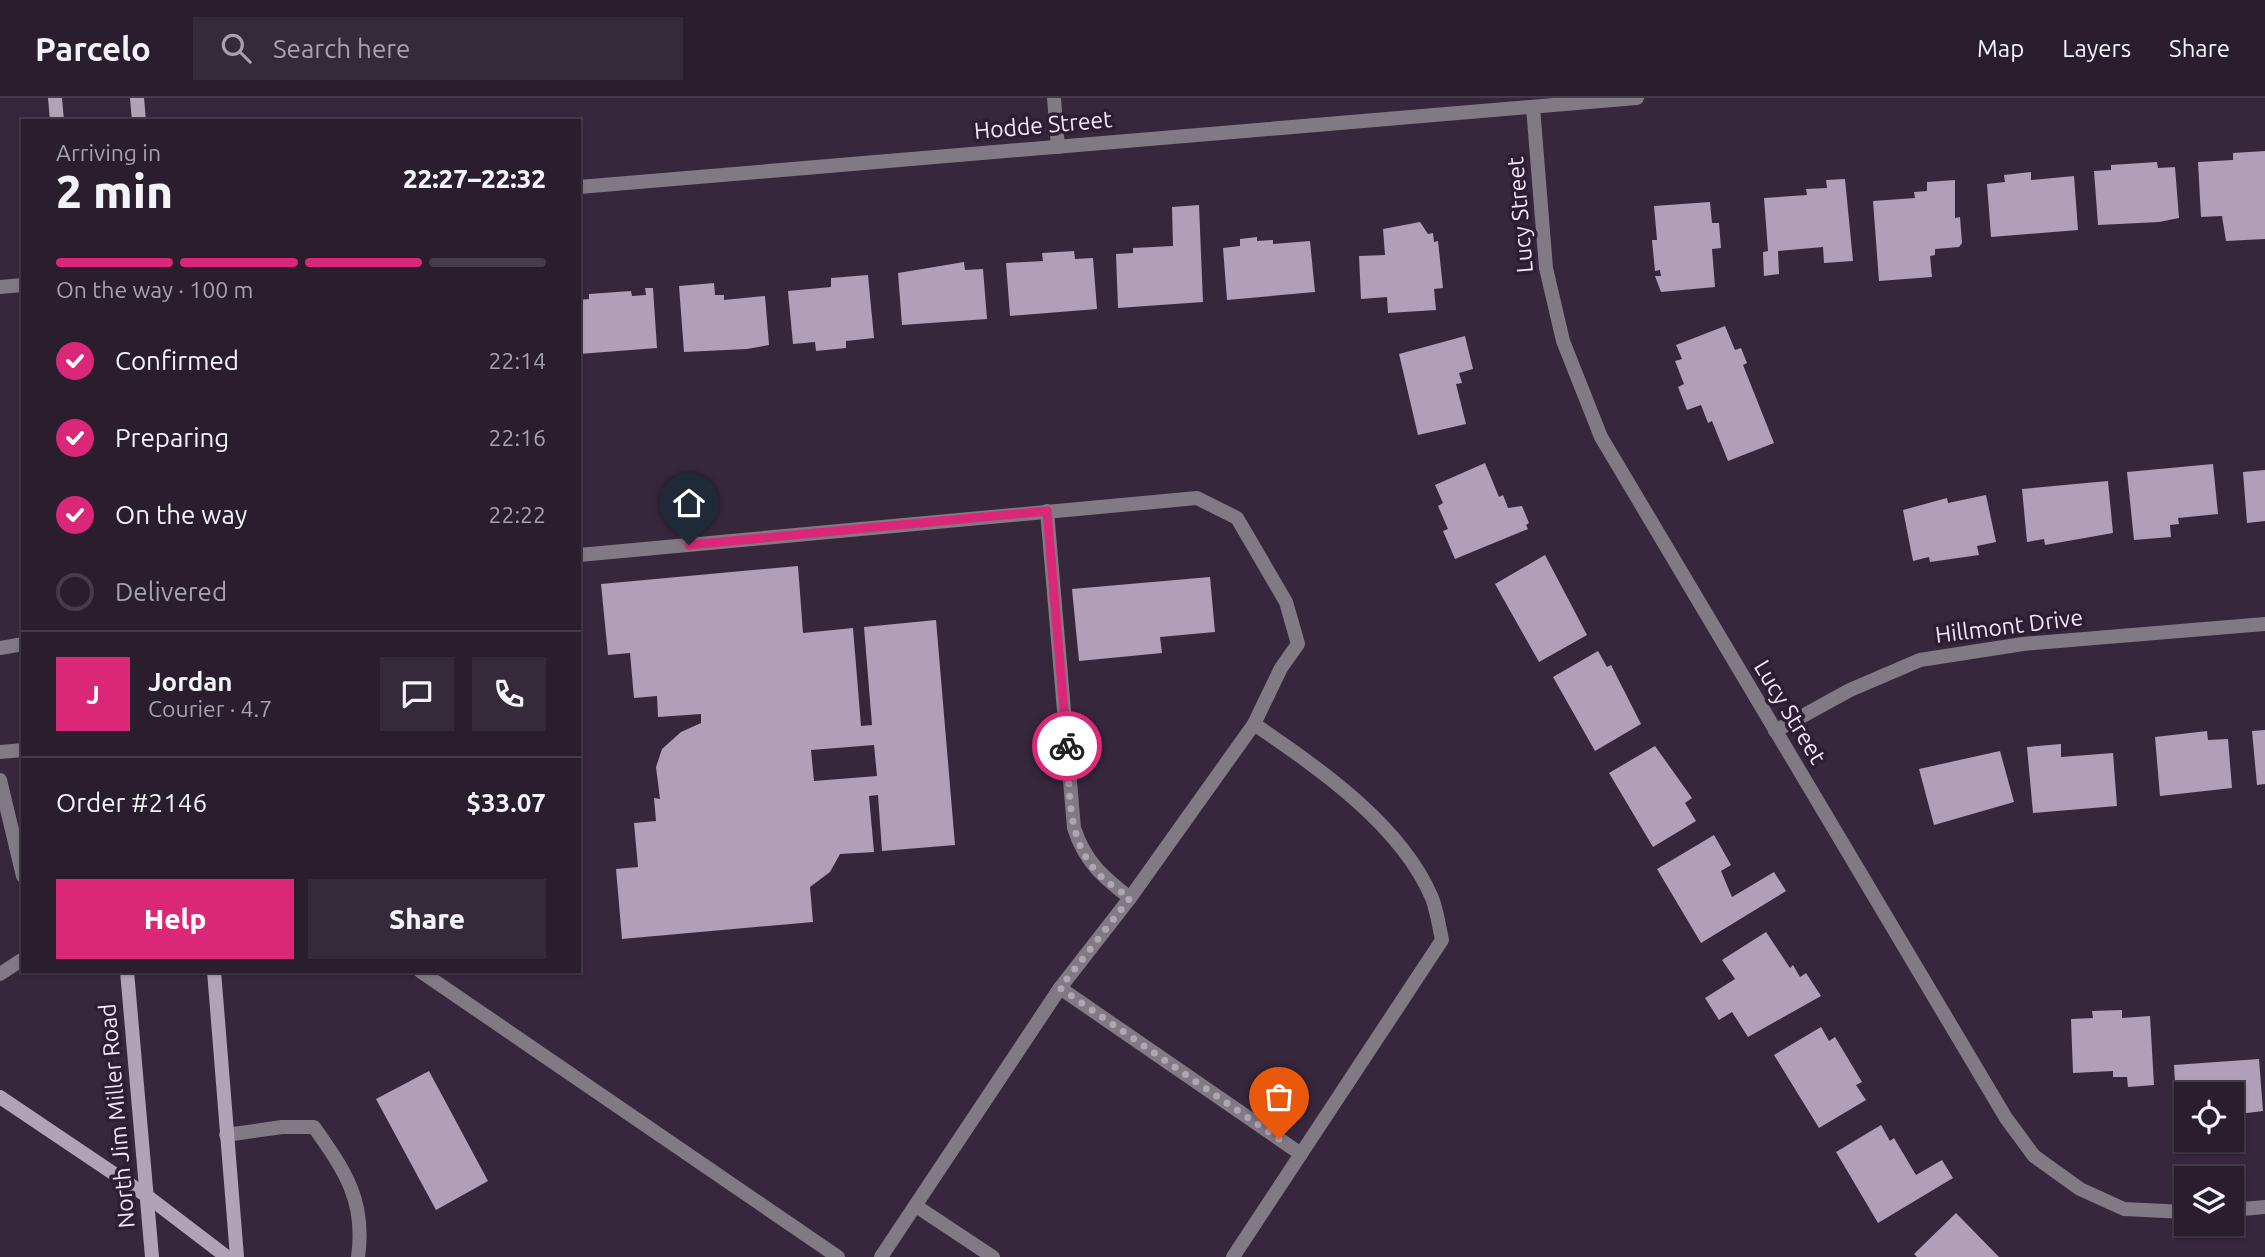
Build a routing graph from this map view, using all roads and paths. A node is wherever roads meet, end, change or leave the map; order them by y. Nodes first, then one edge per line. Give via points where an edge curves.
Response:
1 (55, 98) edge
2 (137, 98) edge
3 (1054, 98) edge
4 (1637, 98) edge
5 (1533, 107) junction
6 (57, 119) edge
7 (139, 119) edge
8 (1058, 147) junction
9 (581, 187) edge
10 (21, 285) edge
11 (0, 287) edge
12 (1047, 511) junction
13 (581, 555) edge
14 (2265, 624) edge
15 (21, 644) edge
16 (0, 648) edge
17 (1254, 724) junction
18 (1775, 732) junction
19 (21, 750) edge
20 (0, 752) edge
21 (0, 780) edge
22 (21, 868) edge
23 (1130, 898) junction
24 (21, 960) edge
25 (127, 973) edge
26 (214, 973) edge
27 (423, 973) edge
28 (0, 974) edge
29 (1060, 988) junction
30 (0, 1097) edge
31 (226, 1135) junction
32 (1301, 1154) junction
33 (147, 1196) junction
34 (916, 1206) junction
35 (2265, 1207) edge
36 (2244, 1209) edge
37 (2174, 1211) edge
38 (152, 1257) edge
39 (227, 1257) edge
40 (237, 1257) edge
41 (358, 1257) edge
42 (838, 1257) edge
43 (881, 1257) edge
44 (993, 1257) edge
45 (1233, 1257) edge

1 - 6 main road
2 - 7 main road
3 - 8 street
4 - 5 street, Hodde Street
5 - 8 street, Hodde Street
5 - 18 street, Lucy Street via 1546,268 1563,341 1601,437
8 - 9 street, Hodde Street
10 - 11 street
12 - 13 street
12 - 17 street via 1198,498 1237,518 1286,602 1298,644
12 - 23 street via 1074,828 1081,850 1096,872
14 - 18 street, Hillmont Drive via 2024,644 1920,660 1850,690
15 - 16 street
17 - 23 street
17 - 32 street via 1334,779 1410,857 1432,899 1442,940
18 - 37 street, Lucy Street via 2006,1118 2034,1156 2080,1189 2124,1209
19 - 20 street
21 - 22 street
23 - 29 street
24 - 28 street
25 - 33 main road, North Jim Miller Road
26 - 31 main road
27 - 42 street
29 - 32 street
29 - 34 street
30 - 33 main road
31 - 40 main road
31 - 41 street via 314,1127 348,1175 361,1233
32 - 45 street
33 - 38 main road, North Jim Miller Road
33 - 39 main road
34 - 43 street
34 - 44 street
35 - 36 street

